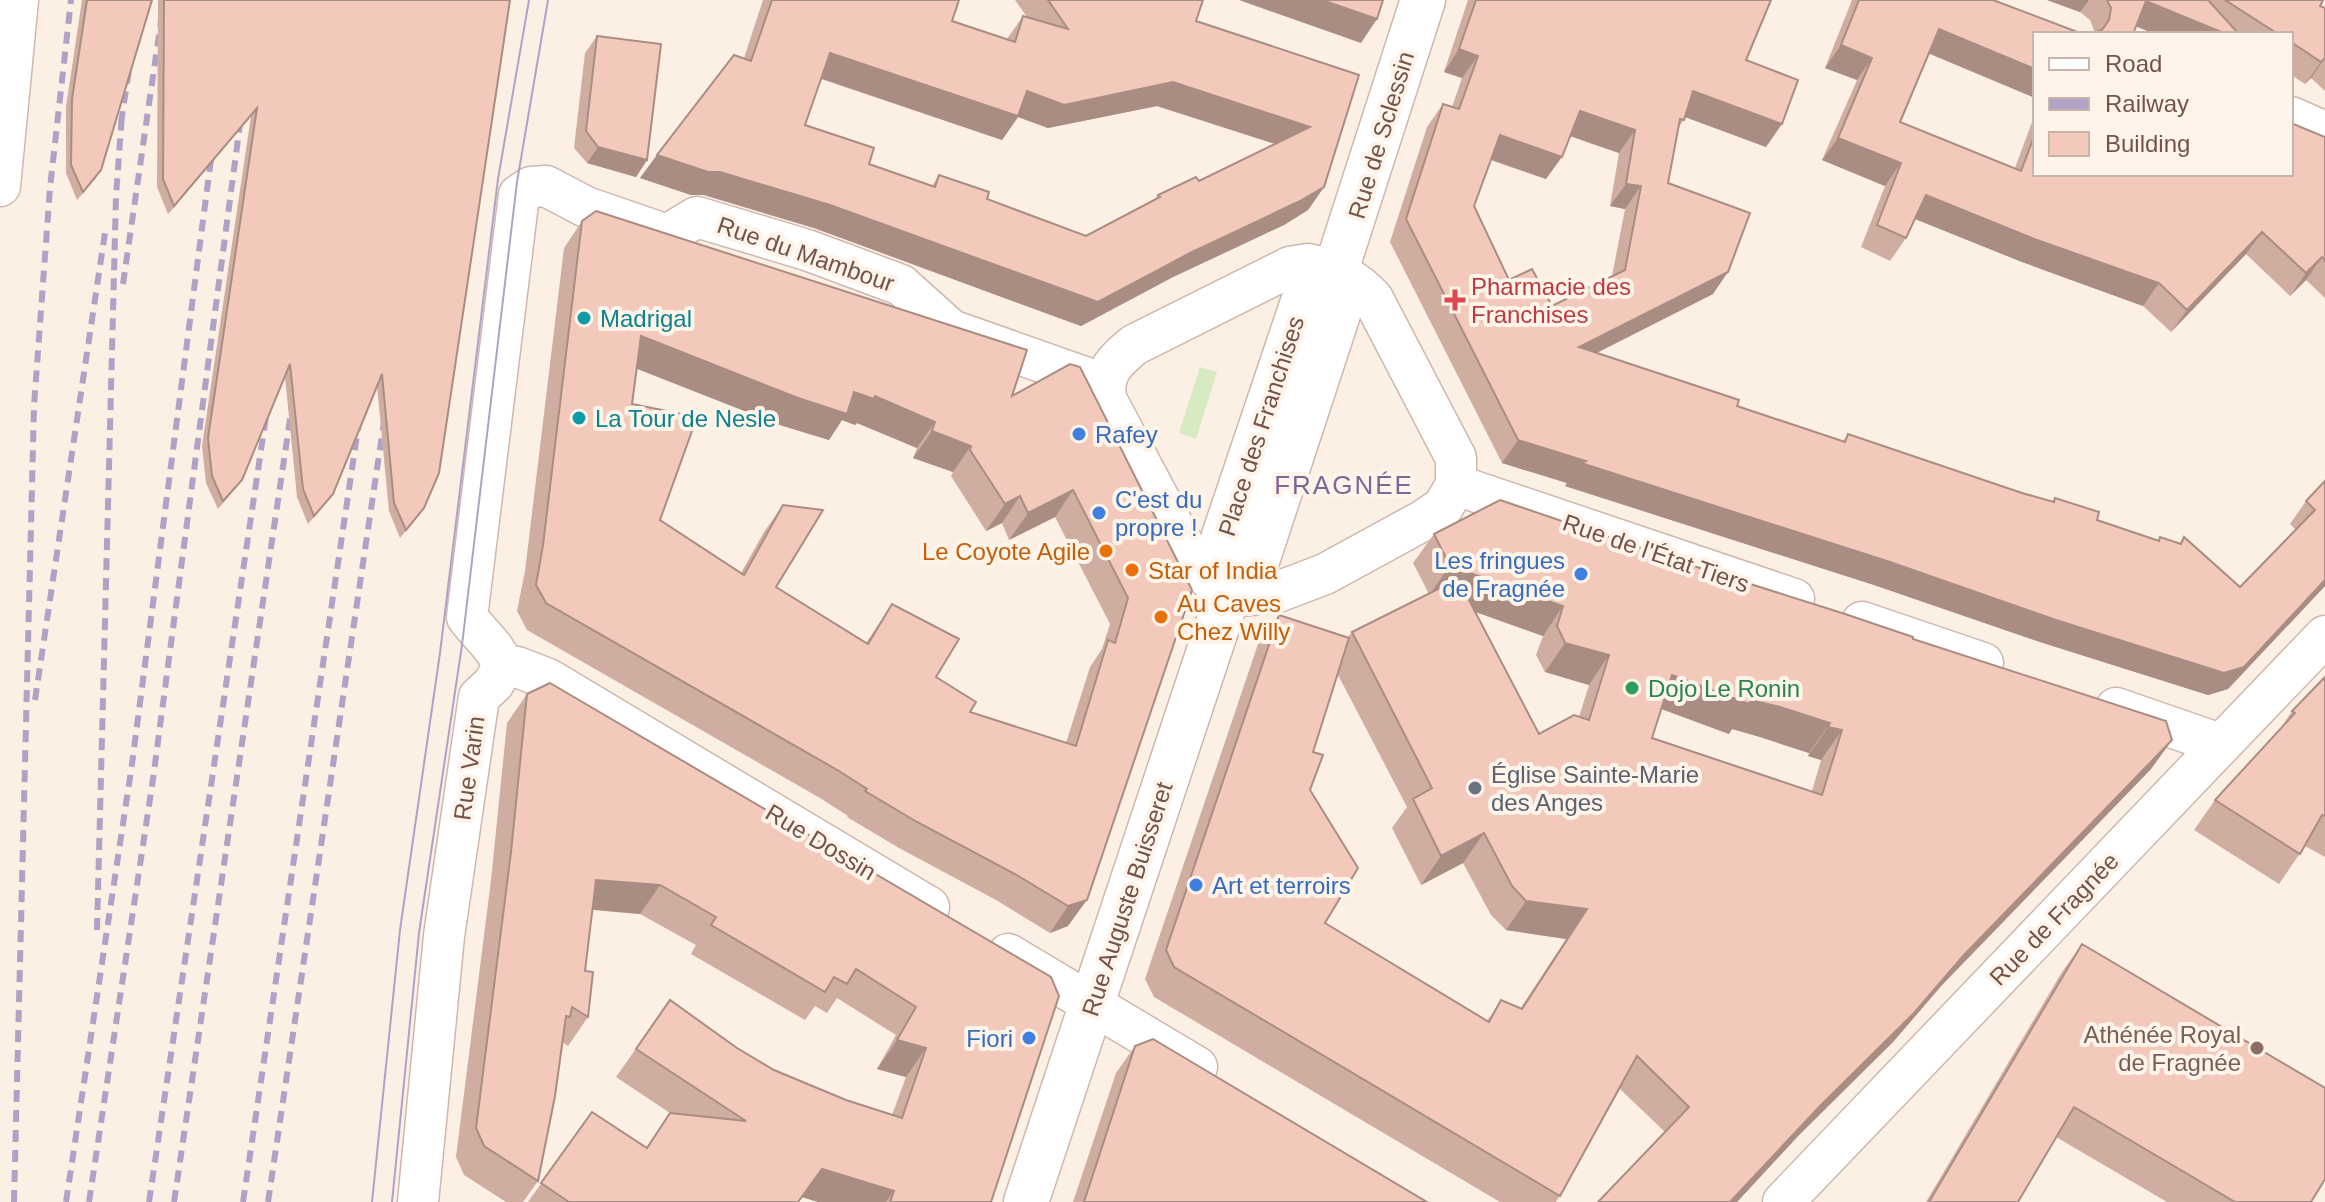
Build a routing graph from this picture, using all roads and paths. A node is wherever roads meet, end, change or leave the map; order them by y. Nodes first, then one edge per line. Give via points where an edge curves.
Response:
1 (18, 0) edge
2 (1423, 0) edge
3 (2293, 118) edge
4 (2325, 132) edge
5 (0, 186) edge
6 (1336, 270) junction
7 (1104, 384) junction
8 (1456, 485) junction
9 (1227, 597) junction
10 (2325, 636) edge
11 (503, 665) junction
12 (2010, 672) edge
13 (2085, 697) edge
14 (2220, 744) junction
15 (1091, 1004) junction
16 (1223, 1082) edge
17 (418, 1202) edge
18 (1026, 1202) edge
19 (1783, 1202) edge

1 - 5 street
2 - 6 street, Rue de Sclessin
3 - 4 street
6 - 7 street via 1308,264 1290,267 1134,345 1118,358
6 - 8 street via 1373,299 1456,458
6 - 9 street, Place des Franchises via 1340,308 1255,567
7 - 9 street, Place des Franchises via 1106,399 1192,561
7 - 11 street, Rue du Mambour via 951,330 901,285 807,250 697,217 667,235 586,207 546,186 531,187 516,203 467,617 497,650
8 - 9 street via 1443,507 1424,520 1325,574 1275,593
8 - 12 street, Rue de l'État Tiers
9 - 15 street, Rue Auguste Buisseret
10 - 14 street, Rue de Fragnée
11 - 15 street, Rue Dossin via 548,679
11 - 17 street, Rue Varin via 479,697 444,936
13 - 14 street
14 - 19 street, Rue de Fragnée
15 - 16 street, Rue Dossin
15 - 18 street, Rue Auguste Buisseret

